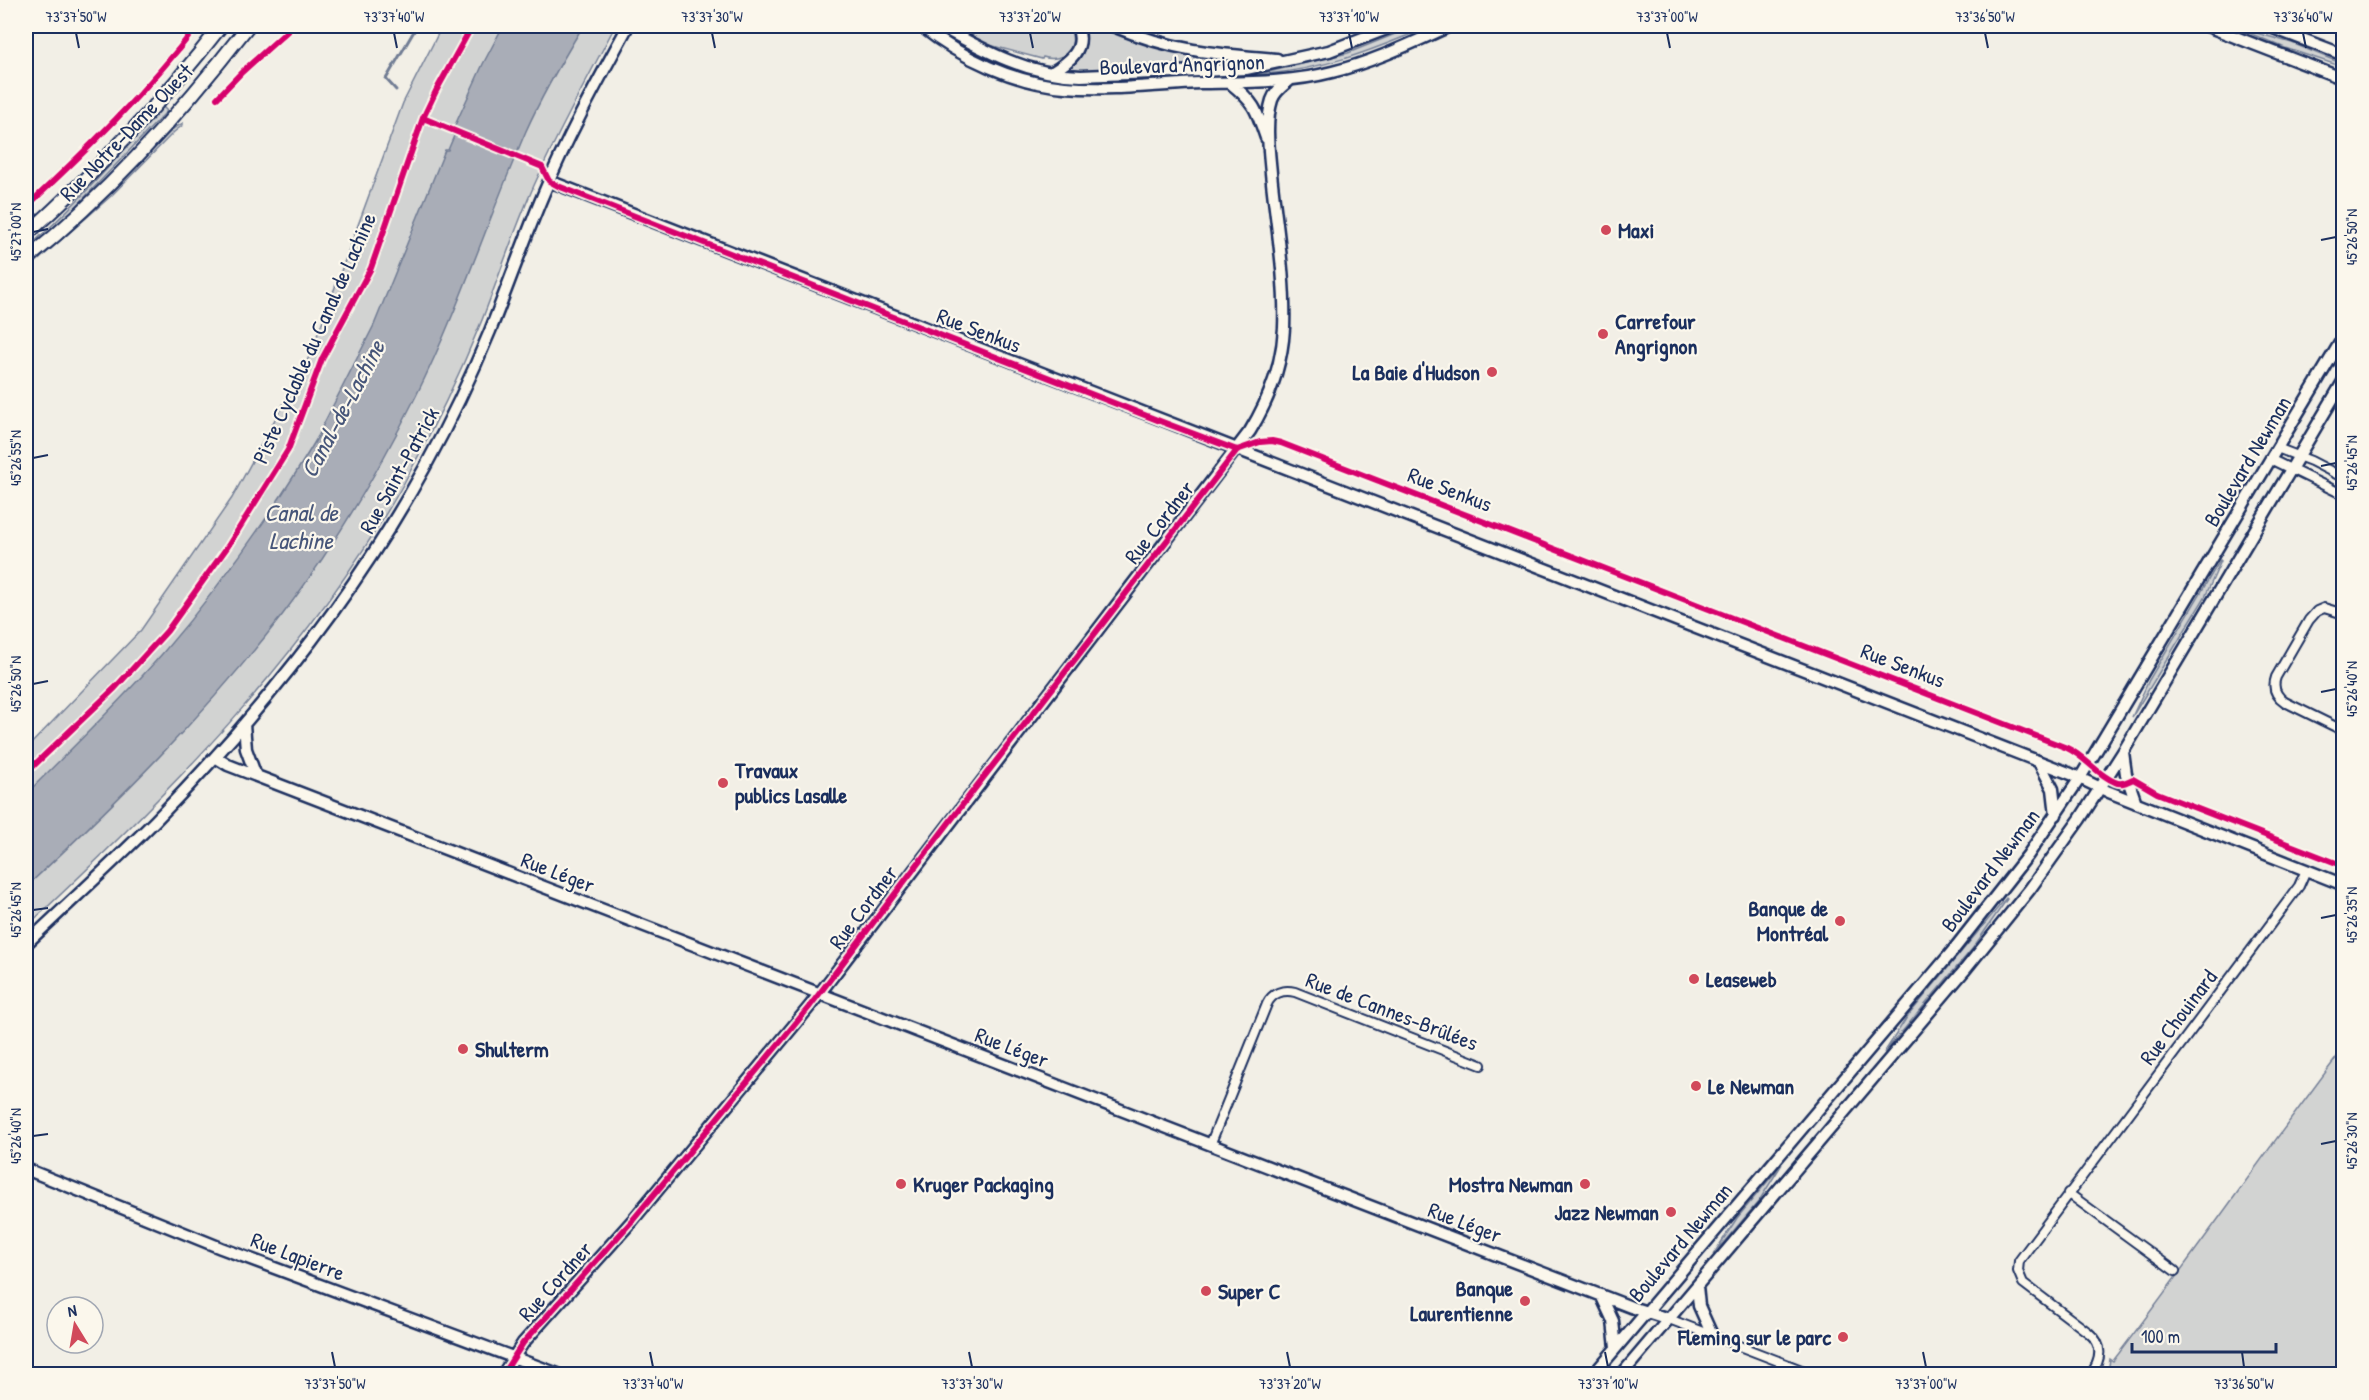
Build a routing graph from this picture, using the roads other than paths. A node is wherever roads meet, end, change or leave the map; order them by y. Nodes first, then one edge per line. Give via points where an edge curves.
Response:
1 (221, 26) edge
2 (248, 26) edge
3 (628, 26) edge
4 (921, 26) edge
5 (940, 26) edge
6 (1077, 26) edge
7 (1113, 26) edge
8 (1394, 26) edge
9 (1450, 26) edge
10 (2207, 26) edge
11 (2268, 26) edge
12 (2343, 55) edge
13 (1292, 60) junction
14 (1051, 73) junction
15 (2343, 79) edge
16 (1290, 80) junction
17 (1229, 82) junction
18 (1269, 147) junction
19 (549, 181) junction
20 (26, 235) edge
21 (26, 260) edge
22 (2343, 336) edge
23 (2343, 380) edge
24 (2277, 448) junction
25 (1237, 450) junction
26 (2298, 456) junction
27 (2270, 459) junction
28 (2290, 469) junction
29 (2343, 478) edge
30 (2343, 495) edge
31 (2343, 614) edge
32 (244, 724) junction
33 (2343, 731) edge
34 (2123, 752) junction
35 (215, 756) junction
36 (2040, 762) junction
37 (256, 776) junction
38 (2080, 778) junction
39 (2100, 788) junction
40 (2136, 803) junction
41 (2056, 816) junction
42 (2306, 870) junction
43 (2343, 885) edge
44 (26, 944) edge
45 (819, 994) junction
46 (1481, 1065) dead end
47 (1210, 1145) junction
48 (26, 1169) edge
49 (2068, 1192) junction
50 (2175, 1271) dead end
51 (1697, 1286) junction
52 (1601, 1295) junction
53 (1646, 1312) junction
54 (1669, 1319) junction
55 (1712, 1335) junction
56 (1616, 1348) junction
57 (513, 1357) junction
58 (502, 1374) edge
59 (558, 1374) edge
60 (1594, 1374) edge
61 (1622, 1374) edge
62 (1812, 1374) edge
63 (2091, 1374) edge

1 - 20 main road, Rue Notre-Dame Ouest via 110,153
2 - 21 main road, Rue Notre-Dame Ouest via 147,144
3 - 19 street, Rue Saint-Patrick
4 - 17 street, Boulevard Angrignon via 999,70 1051,85 1077,88
5 - 14 street, Boulevard Angrignon via 996,56
6 - 14 street via 1077,51 1070,61
7 - 13 street via 1186,50
8 - 13 street, Boulevard Angrignon via 1335,49
9 - 16 street, Boulevard Angrignon via 1363,63
10 - 15 street
11 - 12 street
13 - 14 street, Boulevard Angrignon via 1230,70 1094,76
16 - 17 street, Boulevard Angrignon
16 - 18 street via 1272,99
17 - 18 street via 1256,108
18 - 25 street, Rue Cordner via 1283,286 1283,336 1266,400
19 - 25 street, Rue Senkus
19 - 32 street, Rue Saint-Patrick via 480,354 413,489 341,603
22 - 24 street, Boulevard Newman
23 - 26 street, Boulevard Newman
24 - 26 street
24 - 27 street, Boulevard Newman
25 - 36 street, Rue Senkus
25 - 45 street, Rue Cordner
26 - 28 street, Boulevard Newman
26 - 29 street
27 - 28 street
27 - 38 street, Boulevard Newman
28 - 30 street
28 - 34 street, Boulevard Newman
31 - 33 street via 2324,608 2313,614 2274,684 2277,695 2285,702
32 - 35 street, Rue Saint-Patrick
32 - 37 street via 246,748
34 - 39 street, Boulevard Newman
34 - 40 street
35 - 37 street, Rue Léger
35 - 44 street, Rue Saint-Patrick via 153,822
36 - 38 street, Rue Senkus
36 - 41 street via 2053,789
37 - 45 street, Rue Léger
38 - 39 street, Rue Senkus
38 - 41 street, Boulevard Newman
39 - 40 street, Rue Senkus
39 - 51 street, Boulevard Newman via 1996,932
40 - 42 street, Rue Senkus
41 - 53 street, Boulevard Newman via 1990,905
42 - 43 street, Rue Senkus
42 - 49 street, Rue Chouinard via 2293,893
45 - 47 street, Rue Léger
45 - 57 street, Rue Cordner via 632,1221
46 - 47 street, Rue de Cannes-Brûlées via 1294,992 1280,992 1266,1004
47 - 52 street, Rue Léger
48 - 57 street, Rue Lapierre via 231,1252
49 - 50 street
49 - 63 street, Rue Chouinard via 2020,1258 2018,1271 2026,1286 2094,1338 2100,1356
51 - 54 street, Boulevard Newman
51 - 55 street via 1699,1306
52 - 53 street, Rue Léger
52 - 56 street via 1613,1321
53 - 54 street, Rue Léger
53 - 56 street, Boulevard Newman
54 - 55 street, Rue Léger
54 - 61 street, Boulevard Newman
55 - 62 street, Rue Léger
56 - 60 street, Boulevard Newman
57 - 58 street, Rue Cordner
57 - 59 street, Rue Lapierre

